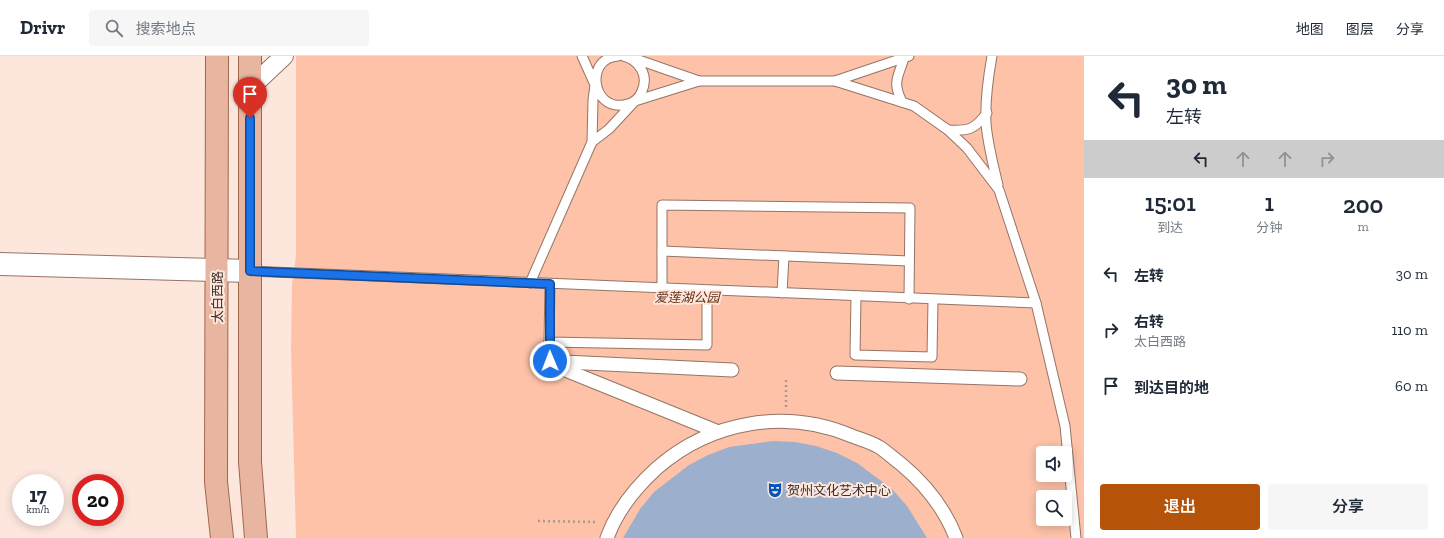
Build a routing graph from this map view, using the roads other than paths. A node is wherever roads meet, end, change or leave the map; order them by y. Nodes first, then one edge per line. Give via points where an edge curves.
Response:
1 (218, 56) edge
2 (250, 56) edge
3 (284, 56) edge
4 (582, 56) edge
5 (618, 56) edge
6 (992, 56) edge
7 (626, 57) edge
8 (907, 57) edge
9 (700, 81) junction
10 (835, 81) junction
11 (596, 86) junction
12 (250, 88) junction
13 (635, 101) junction
14 (902, 102) junction
15 (987, 113) junction
16 (948, 130) junction
17 (592, 142) junction
18 (999, 190) junction
19 (662, 251) junction
20 (784, 256) junction
21 (909, 261) junction
22 (0, 264) edge
23 (217, 270) junction
24 (250, 271) junction
25 (530, 283) junction
26 (550, 284) junction
27 (662, 289) junction
28 (707, 291) junction
29 (782, 293) junction
30 (856, 296) junction
31 (909, 299) junction
32 (933, 300) junction
33 (1036, 303) junction
34 (549, 342) junction
35 (550, 361) junction
36 (732, 370) dead end
37 (837, 373) dead end
38 (1020, 379) dead end
39 (716, 432) junction
40 (222, 538) edge
41 (256, 538) edge
42 (607, 538) edge
43 (956, 538) edge
44 (1076, 538) edge

1 - 23 main road, 太白西路
2 - 12 main road
3 - 12 street
4 - 11 lane
5 - 11 lane via 601,64 595,78
6 - 15 lane
7 - 9 lane
7 - 13 lane via 637,63 645,78 641,94
8 - 10 lane
8 - 14 lane via 897,78 896,89
9 - 10 lane
9 - 13 lane
10 - 14 lane
11 - 13 lane via 598,93 611,104 619,106
11 - 17 lane via 592,113
12 - 24 main road
13 - 17 lane via 609,129
14 - 16 lane via 914,106
15 - 16 lane via 978,126 971,129
15 - 18 lane via 990,150
16 - 18 lane via 966,148
17 - 25 lane
18 - 33 lane
19 - 20 lane
19 - 21 lane via 662,205 910,208
19 - 27 lane
20 - 21 lane
20 - 29 lane
21 - 31 lane
22 - 23 street
23 - 24 street
23 - 40 main road, 太白西路 via 216,482
24 - 25 lane
24 - 41 main road via 250,462
25 - 26 lane
26 - 27 lane
26 - 34 lane
27 - 28 lane
28 - 29 lane
28 - 34 lane via 707,345
29 - 30 lane
30 - 31 lane
30 - 32 lane via 855,355 932,356
31 - 32 lane
32 - 33 lane
33 - 44 lane via 1065,426
34 - 35 lane
35 - 36 street
35 - 39 street via 544,361
37 - 38 street
39 - 42 street via 674,453 639,484 613,522
39 - 43 street via 747,423 787,421 830,427 878,447 919,479 950,522

